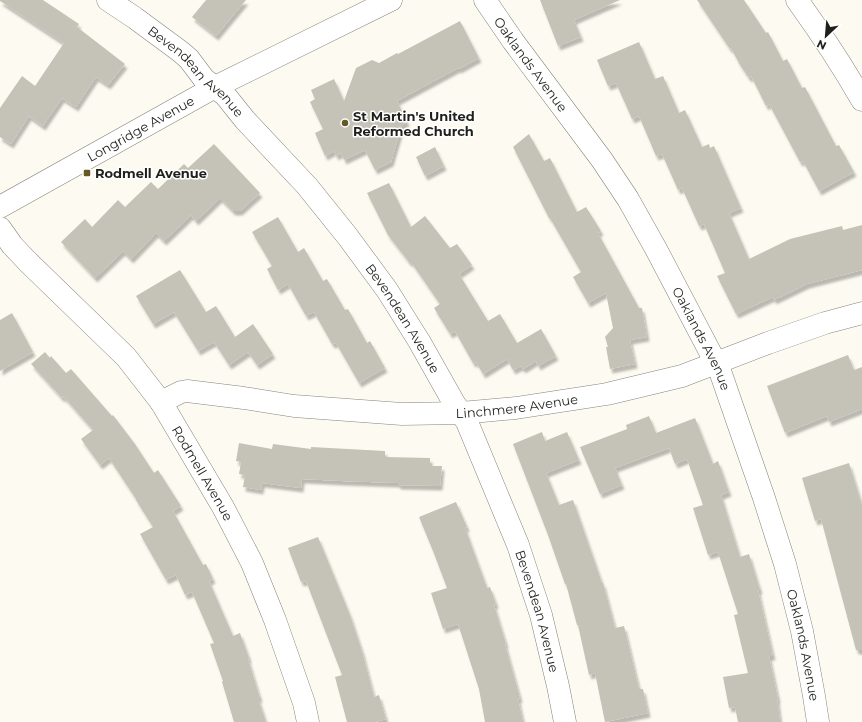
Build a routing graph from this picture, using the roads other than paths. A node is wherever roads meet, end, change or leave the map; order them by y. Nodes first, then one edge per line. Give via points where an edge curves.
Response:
1 (108, 0) edge
2 (391, 0) edge
3 (485, 0) edge
4 (797, 0) edge
5 (215, 87) junction
6 (862, 100) edge
7 (0, 207) edge
8 (0, 228) edge
9 (862, 313) edge
10 (715, 363) junction
11 (161, 402) junction
12 (461, 413) junction
13 (308, 722) edge
14 (564, 722) edge
15 (818, 722) edge

1 - 5 street, Bevendean Avenue via 181,52 204,79
2 - 5 street, Longridge Avenue
3 - 10 street, Oaklands Avenue via 628,199
4 - 6 street
5 - 7 street, Longridge Avenue
5 - 12 street, Bevendean Avenue via 307,186 348,237 387,290
8 - 11 street, Rodmell Avenue via 27,261 126,357
9 - 10 street, Linchmere Avenue via 825,323
10 - 12 street, Linchmere Avenue via 682,376 607,394 516,408
10 - 15 street, Oaklands Avenue via 762,490 785,564 802,631
11 - 12 street, Linchmere Avenue via 187,391 294,406 402,414
11 - 13 street, Rodmell Avenue via 223,507 252,564 275,620 304,703
12 - 14 street, Bevendean Avenue via 518,545 543,622

